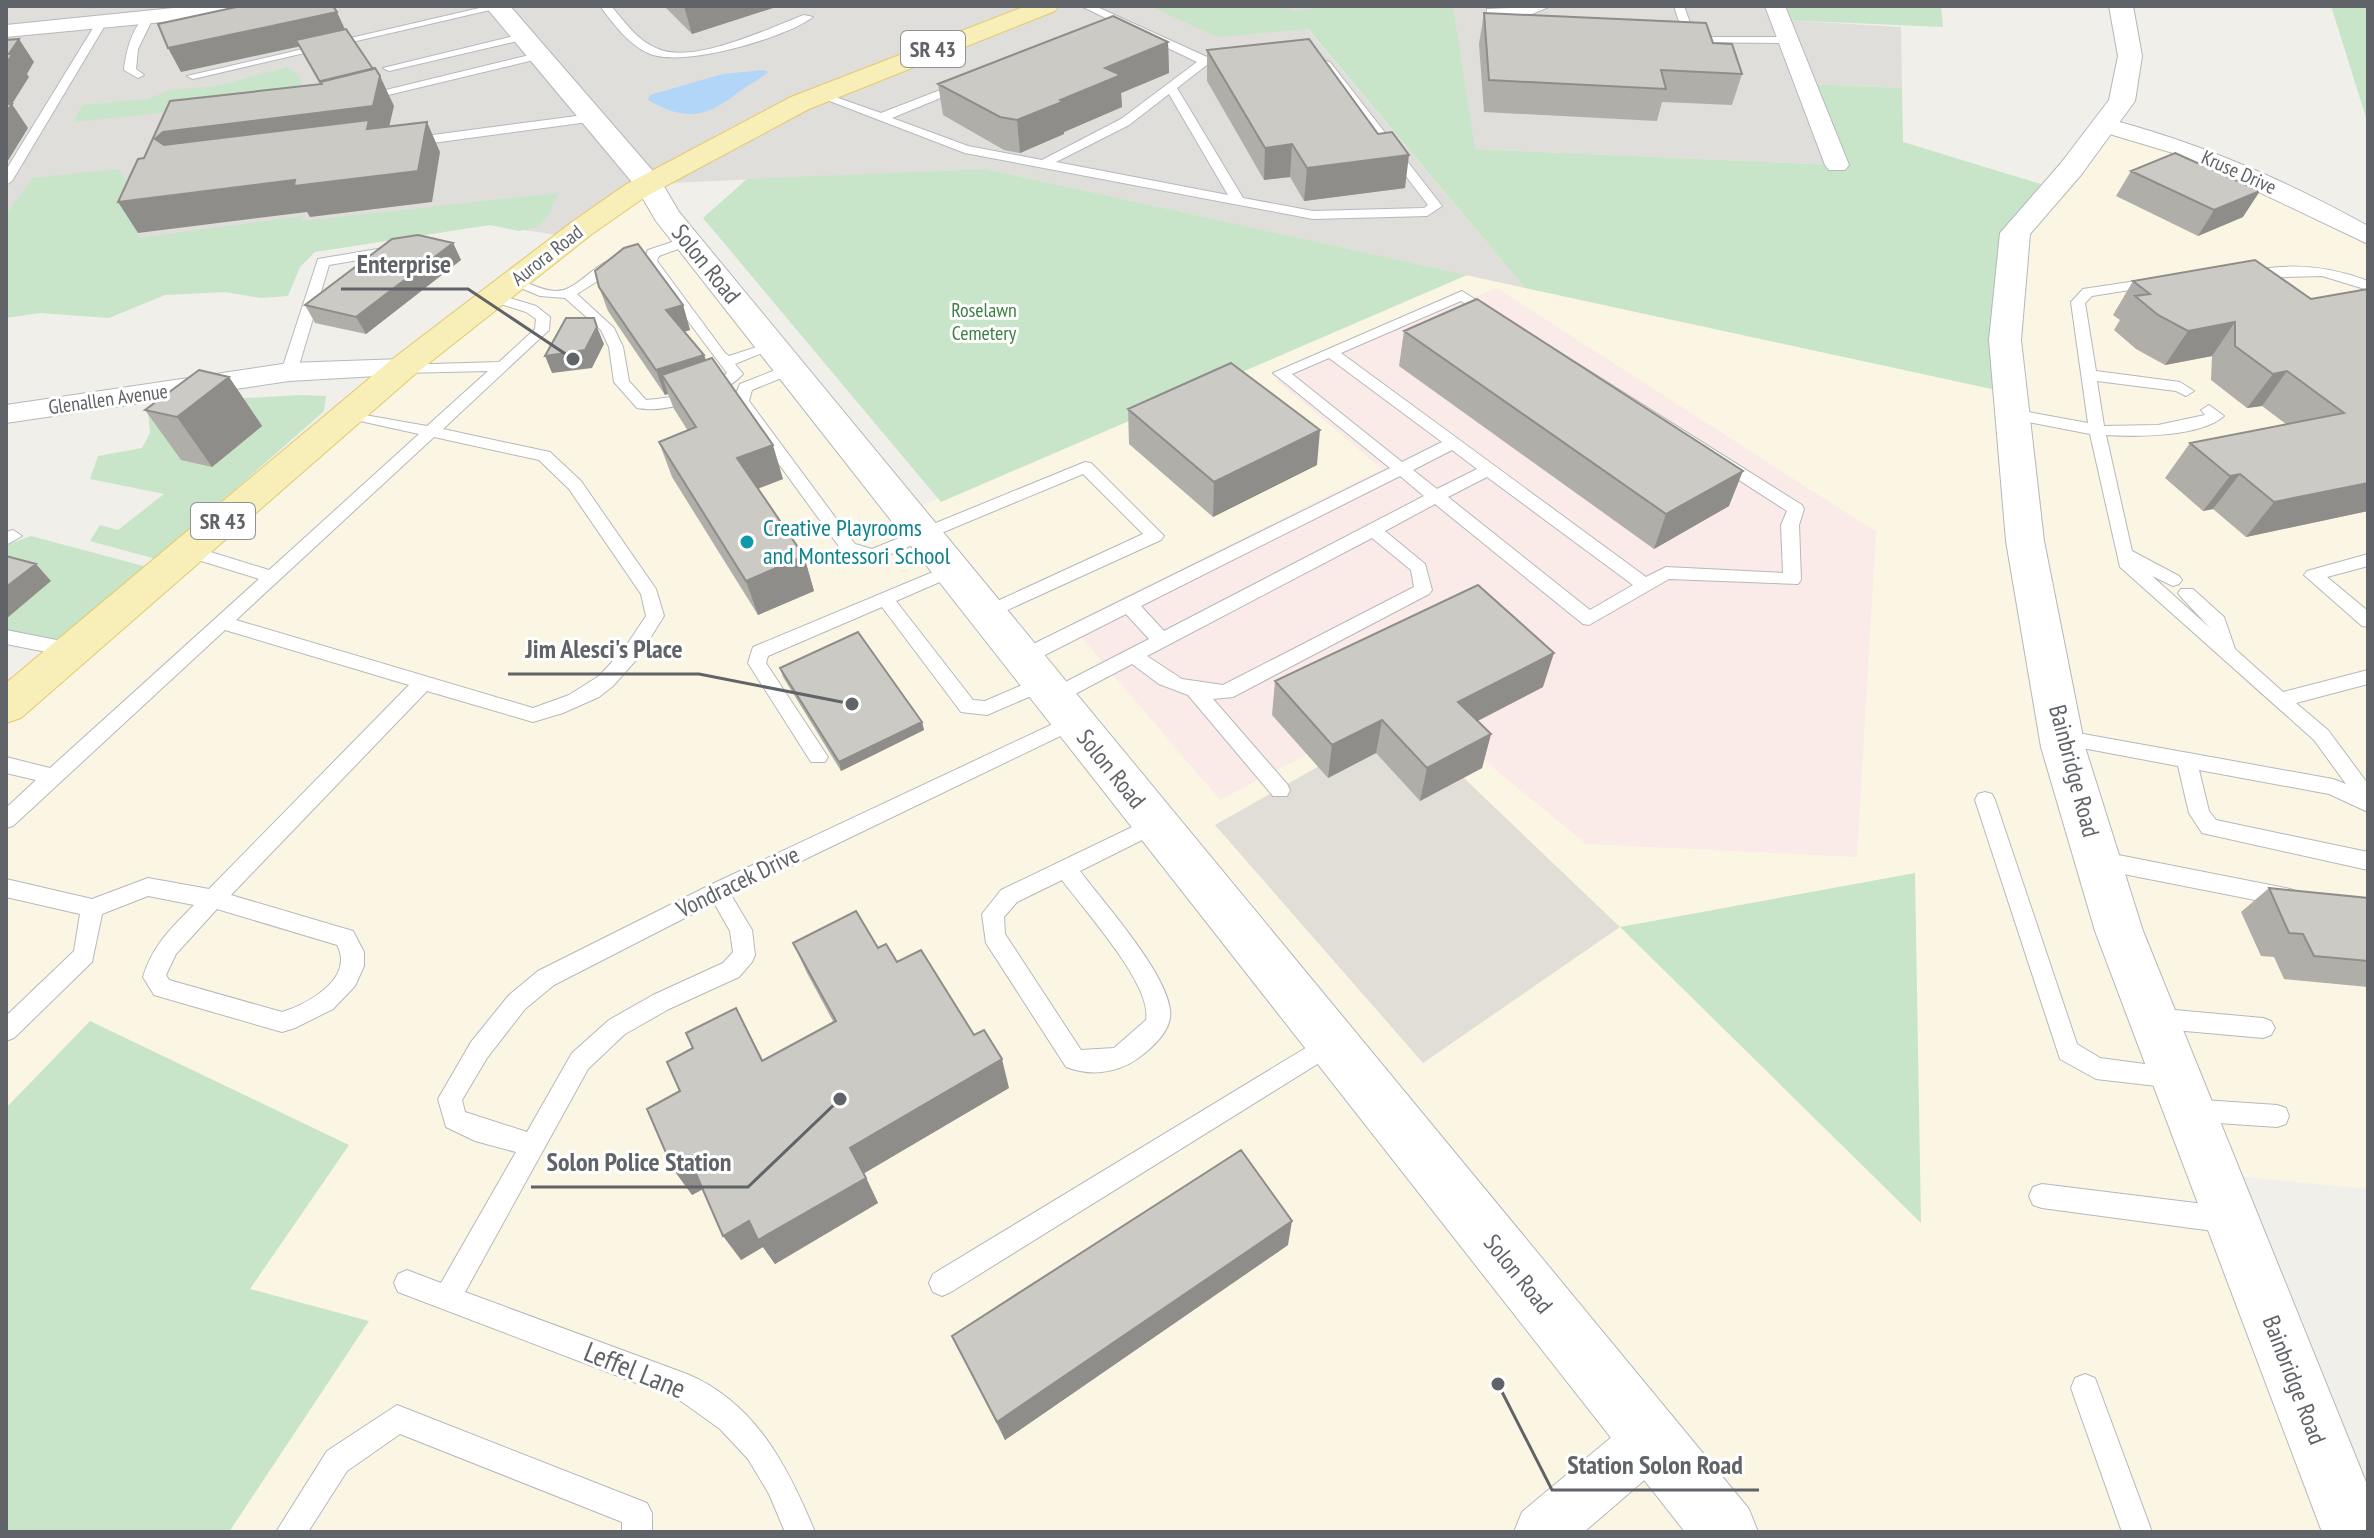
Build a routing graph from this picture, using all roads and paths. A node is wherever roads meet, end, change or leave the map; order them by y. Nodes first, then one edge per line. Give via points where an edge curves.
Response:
1 (222, 6) edge
2 (605, 6) edge
3 (1047, 6) edge
4 (1086, 6) edge
5 (1546, 6) edge
6 (1679, 6) edge
7 (1775, 6) edge
8 (2121, 6) edge
9 (498, 7) edge
10 (808, 17) dead end
11 (148, 18) junction
12 (102, 22) junction
13 (1122, 23) junction
14 (1108, 28) edge
15 (6, 31) edge
16 (1504, 36) edge
17 (1676, 40) edge
18 (1691, 40) junction
19 (1788, 40) junction
20 (530, 46) junction
21 (1317, 52) edge
22 (1249, 56) edge
23 (1205, 61) junction
24 (389, 68) dead end
25 (138, 75) dead end
26 (193, 76) dead end
27 (980, 79) edge
28 (1171, 87) junction
29 (820, 95) junction
30 (356, 99) edge
31 (592, 118) junction
32 (880, 118) junction
33 (2104, 125) junction
34 (397, 143) edge
35 (1043, 164) junction
36 (1837, 165) dead end
37 (6, 181) edge
38 (649, 184) junction
39 (1238, 201) junction
40 (2366, 234) edge
41 (687, 241) junction
42 (421, 246) edge
43 (640, 257) junction
44 (2237, 275) edge
45 (2176, 281) edge
46 (2368, 286) edge
47 (503, 290) junction
48 (568, 293) junction
49 (1330, 352) junction
50 (782, 358) junction
51 (726, 362) junction
52 (503, 366) junction
53 (402, 368) junction
54 (289, 372) junction
55 (2088, 375) junction
56 (2186, 391) dead end
57 (2209, 410) dead end
58 (6, 414) edge
59 (348, 414) junction
60 (2012, 414) junction
61 (2097, 430) junction
62 (432, 431) junction
63 (1453, 443) junction
64 (1399, 469) junction
65 (1489, 469) junction
66 (1434, 497) junction
67 (1372, 529) junction
68 (925, 535) junction
69 (188, 551) junction
70 (2124, 553) junction
71 (2368, 560) edge
72 (952, 570) junction
73 (273, 577) junction
74 (1645, 585) junction
75 (885, 599) junction
76 (1128, 604) junction
77 (986, 613) junction
78 (2368, 621) edge
79 (223, 623) junction
80 (6, 637) edge
81 (1161, 640) junction
82 (72, 650) junction
83 (1133, 655) junction
84 (2228, 655) junction
85 (2368, 677) edge
86 (423, 683) junction
87 (1048, 690) junction
88 (1196, 692) junction
89 (2280, 700) junction
90 (6, 707) edge
91 (2061, 737) junction
92 (818, 757) dead end
93 (2187, 760) junction
94 (6, 765) edge
95 (55, 777) junction
96 (1280, 790) dead end
97 (1985, 800) dead end
98 (2368, 801) edge
99 (6, 820) edge
100 (1155, 824) junction
101 (2098, 860) junction
102 (2368, 861) edge
103 (1065, 868) junction
104 (6, 888) edge
105 (718, 891) junction
106 (213, 899) junction
107 (2305, 901) edge
108 (92, 908) junction
109 (2152, 1018) junction
110 (2263, 1028) dead end
111 (6, 1031) edge
112 (1332, 1043) junction
113 (2182, 1094) junction
114 (2277, 1116) dead end
115 (533, 1145) junction
116 (2042, 1196) dead end
117 (2232, 1221) junction
118 (407, 1283) dead end
119 (942, 1283) dead end
120 (447, 1298) junction
121 (2085, 1388) dead end
122 (1651, 1439) junction
123 (291, 1532) edge
124 (637, 1532) edge
125 (800, 1532) edge
126 (1542, 1532) edge
127 (1726, 1532) edge
128 (2137, 1532) edge
129 (2354, 1532) edge

1 - 11 street
2 - 10 lane via 643,45 660,54 696,54
3 - 29 main road, Aurora Road / SR 43
4 - 13 lane
5 - 16 lane via 1491,11 1490,33
6 - 18 lane
7 - 19 street
8 - 33 street, Bainbridge Road via 2130,56 2122,101
9 - 20 street, Solon Road
9 - 26 lane
11 - 12 street
11 - 25 lane via 128,60
12 - 15 street
12 - 37 lane
13 - 14 lane
13 - 23 lane
17 - 18 lane
18 - 19 lane
19 - 36 street
20 - 24 lane
20 - 30 lane
20 - 31 street, Solon Road
21 - 39 lane via 1435,206 1427,212 1313,215
22 - 23 lane
23 - 28 lane
27 - 32 lane
28 - 35 lane via 1125,122
28 - 39 lane
29 - 32 lane
29 - 38 main road, Aurora Road / SR 43
31 - 34 lane
31 - 38 street, Solon Road
32 - 35 lane via 965,149
33 - 40 street, Kruse Drive via 2191,151
33 - 60 street, Bainbridge Road via 2015,233 2005,340
35 - 39 lane
38 - 41 street, Solon Road
38 - 47 main road, Aurora Road / SR 43
41 - 43 lane
41 - 50 street, Solon Road
42 - 54 lane via 323,262
43 - 48 lane via 613,263
43 - 51 lane via 650,261
44 - 46 lane via 2314,268
45 - 55 lane via 2101,289 2078,302
47 - 48 lane
47 - 52 lane via 543,317 542,330
47 - 53 main road, Aurora Road / SR 43
48 - 51 lane via 607,328 622,382 642,405 662,404 727,383 735,374
49 - 63 lane
49 - 64 lane via 1281,373
49 - 74 lane via 1462,295 1796,509 1790,525 1792,580 1666,573
50 - 51 lane
50 - 68 street, Solon Road
50 - 68 lane via 745,387 741,401 849,548 873,555
52 - 53 lane
52 - 62 lane
53 - 54 street, Glenallen Avenue
53 - 59 main road, Aurora Road / SR 43
54 - 58 street, Glenallen Avenue
55 - 56 lane
55 - 61 lane
57 - 61 lane via 2216,416 2188,427 2141,433
59 - 62 lane
59 - 69 main road, Aurora Road / SR 43
60 - 61 lane
60 - 91 street, Bainbridge Road via 2025,541
61 - 70 lane
62 - 73 lane
62 - 86 lane via 544,456 575,485 650,593 655,616 636,649 598,691 568,706 533,715
63 - 64 lane
63 - 65 lane
64 - 66 lane
64 - 76 lane
65 - 66 lane
65 - 74 lane
66 - 67 lane
66 - 74 lane via 1589,619
67 - 81 lane
67 - 88 lane via 1419,568 1423,590 1226,692
68 - 72 street, Solon Road
68 - 77 lane via 1085,467 1155,536
69 - 73 lane
69 - 82 main road, Aurora Road / SR 43
70 - 84 lane via 2126,563
70 - 84 lane via 2180,587 2218,622
71 - 78 lane via 2313,575
72 - 75 lane
72 - 77 street, Solon Road
73 - 79 lane
75 - 87 lane via 968,707 987,708
75 - 92 lane via 760,652 757,663
76 - 81 lane
76 - 87 lane
77 - 87 street, Solon Road
79 - 86 lane
79 - 95 lane
80 - 82 lane
81 - 83 lane
82 - 90 main road, Aurora Road / SR 43
83 - 87 lane
83 - 88 lane via 1165,680
84 - 89 lane
85 - 89 lane
86 - 106 lane
87 - 100 street, Solon Road
87 - 105 lane, Vondracek Drive
88 - 96 lane
89 - 98 lane via 2321,735
91 - 93 lane
91 - 101 street, Bainbridge Road
93 - 98 lane via 2333,787
93 - 102 lane via 2199,813 2209,827
94 - 95 lane
95 - 99 lane
97 - 113 lane via 2068,1051 2096,1068
100 - 103 lane
100 - 112 street, Solon Road
101 - 107 lane
101 - 109 street, Bainbridge Road
103 - 103 lane via 1009,896 993,914 994,936 1074,1059 1094,1064 1124,1056 1154,1030 1159,1011 1146,980
104 - 108 lane
105 - 115 lane via 741,930 744,955 731,970 617,1027 580,1061
105 - 115 lane, Vondracek Drive via 546,978 517,1002 479,1050 450,1099 455,1119
106 - 106 lane via 159,960 154,977 162,988 282,1022 301,1018 331,999 355,965 354,949 345,938
106 - 108 lane via 148,887
108 - 111 lane via 84,955
109 - 110 lane
109 - 113 street, Bainbridge Road
112 - 119 lane
112 - 122 street, Solon Road
113 - 114 lane
113 - 117 street, Bainbridge Road
115 - 120 lane
116 - 117 lane
117 - 129 street, Bainbridge Road
118 - 120 lane, Leffel Lane
120 - 125 lane, Leffel Lane via 687,1388 756,1442
121 - 128 lane
122 - 126 street
122 - 127 street, Solon Road
123 - 124 lane via 337,1461 397,1419 637,1513

